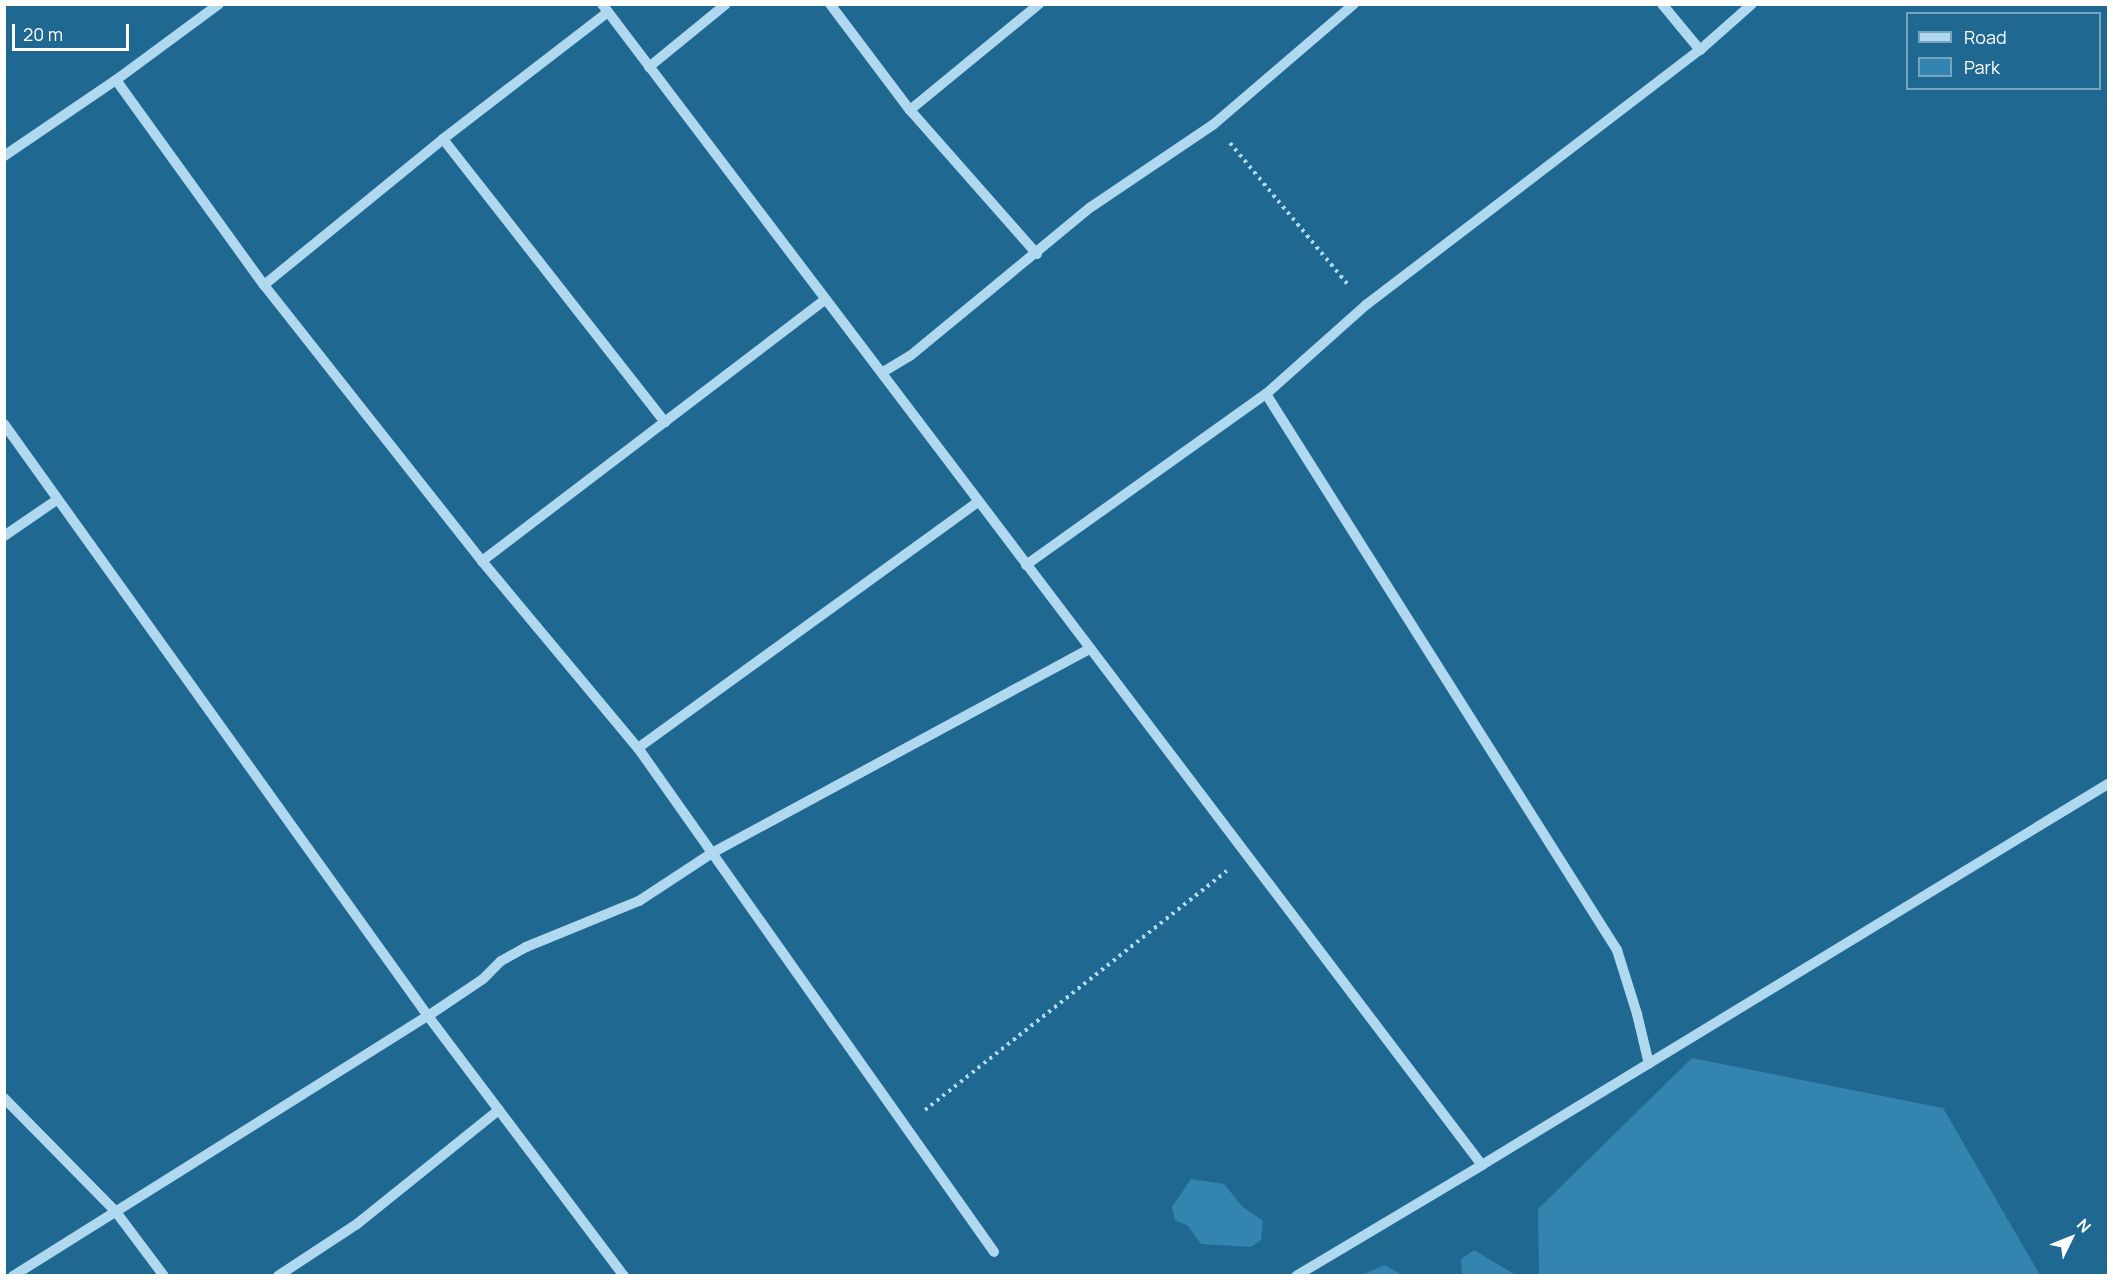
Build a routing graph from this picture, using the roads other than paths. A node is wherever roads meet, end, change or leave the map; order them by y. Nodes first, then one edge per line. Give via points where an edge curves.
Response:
1 (219, 4) edge
2 (726, 4) edge
3 (830, 4) edge
4 (1039, 4) edge
5 (1354, 4) edge
6 (1662, 4) edge
7 (1752, 4) edge
8 (605, 8) edge
9 (1700, 50) junction
10 (649, 67) junction
11 (116, 81) junction
12 (910, 110) junction
13 (443, 139) junction
14 (4, 156) edge
15 (1037, 254) junction
16 (264, 285) junction
17 (825, 300) junction
18 (883, 372) junction
19 (1266, 394) junction
20 (665, 422) junction
21 (4, 424) edge
22 (58, 499) junction
23 (978, 502) junction
24 (4, 536) edge
25 (482, 561) junction
26 (1026, 565) junction
27 (1090, 649) junction
28 (638, 748) junction
29 (2109, 784) edge
30 (712, 853) junction
31 (428, 1016) junction
32 (1649, 1064) junction
33 (6, 1102) edge
34 (499, 1110) junction
35 (1482, 1165) junction
36 (116, 1212) junction
37 (994, 1252) dead end
38 (13, 1275) edge
39 (164, 1275) edge
40 (278, 1275) edge
41 (624, 1275) edge
42 (1296, 1275) edge

1 - 11 street
2 - 10 street
3 - 12 street
4 - 12 street
5 - 15 street via 1214,124 1091,207
6 - 9 street
7 - 9 street
8 - 10 street
8 - 13 street
9 - 19 street via 1366,305
10 - 17 street
11 - 14 street
11 - 16 street
12 - 15 street
13 - 16 street
13 - 20 street
15 - 18 street via 910,356
16 - 25 street
17 - 18 street
17 - 20 street
18 - 23 street
19 - 26 street
19 - 32 street via 1617,950
20 - 25 street
21 - 22 street
22 - 24 street
22 - 31 street
23 - 26 street
23 - 28 street
25 - 28 street
26 - 27 street
27 - 30 street
27 - 35 street
28 - 30 street
29 - 32 street
30 - 31 street via 639,901 501,961 483,979
30 - 37 street
31 - 34 street
31 - 36 street
32 - 35 street
33 - 36 street
34 - 40 street via 357,1224
34 - 41 street
35 - 42 street
36 - 38 street
36 - 39 street

